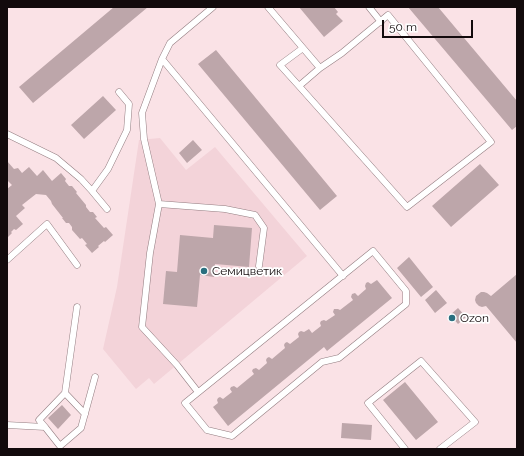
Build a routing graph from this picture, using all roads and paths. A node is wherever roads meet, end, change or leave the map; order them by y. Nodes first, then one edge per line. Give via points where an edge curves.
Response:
1 (213, 7) edge
2 (268, 7) edge
3 (369, 7) edge
4 (381, 22) junction
5 (302, 48) junction
6 (162, 60) junction
7 (320, 68) junction
8 (298, 86) junction
9 (119, 92) dead end
10 (7, 134) edge
11 (92, 191) junction
12 (159, 204) junction
13 (107, 209) dead end
14 (7, 260) edge
15 (77, 265) dead end
16 (259, 266) dead end
17 (343, 276) junction
18 (76, 307) dead end
19 (96, 377) dead end
20 (198, 392) junction
21 (65, 394) junction
22 (85, 414) junction
23 (7, 425) edge
24 (45, 427) junction
25 (405, 449) edge
26 (440, 449) edge

1 - 6 lane via 170,43
2 - 5 lane
3 - 4 lane
4 - 7 lane
4 - 8 lane via 388,15 491,142 407,207
5 - 7 lane
5 - 8 lane via 280,66
6 - 12 lane via 142,113 144,139
6 - 17 lane
7 - 8 lane
9 - 11 lane via 129,104 127,130 108,169
10 - 11 lane via 56,158
11 - 13 lane
12 - 16 lane via 255,214 264,228
12 - 20 lane via 150,253 142,327
14 - 15 lane via 47,224
17 - 20 lane
17 - 20 lane via 373,251 406,291 406,304 339,358 322,362 232,436 207,430 185,403
18 - 21 lane
19 - 22 lane
21 - 22 lane
21 - 24 lane via 39,420
22 - 24 lane via 81,428 60,446
23 - 24 lane
25 - 26 lane via 368,403 421,361 475,422

